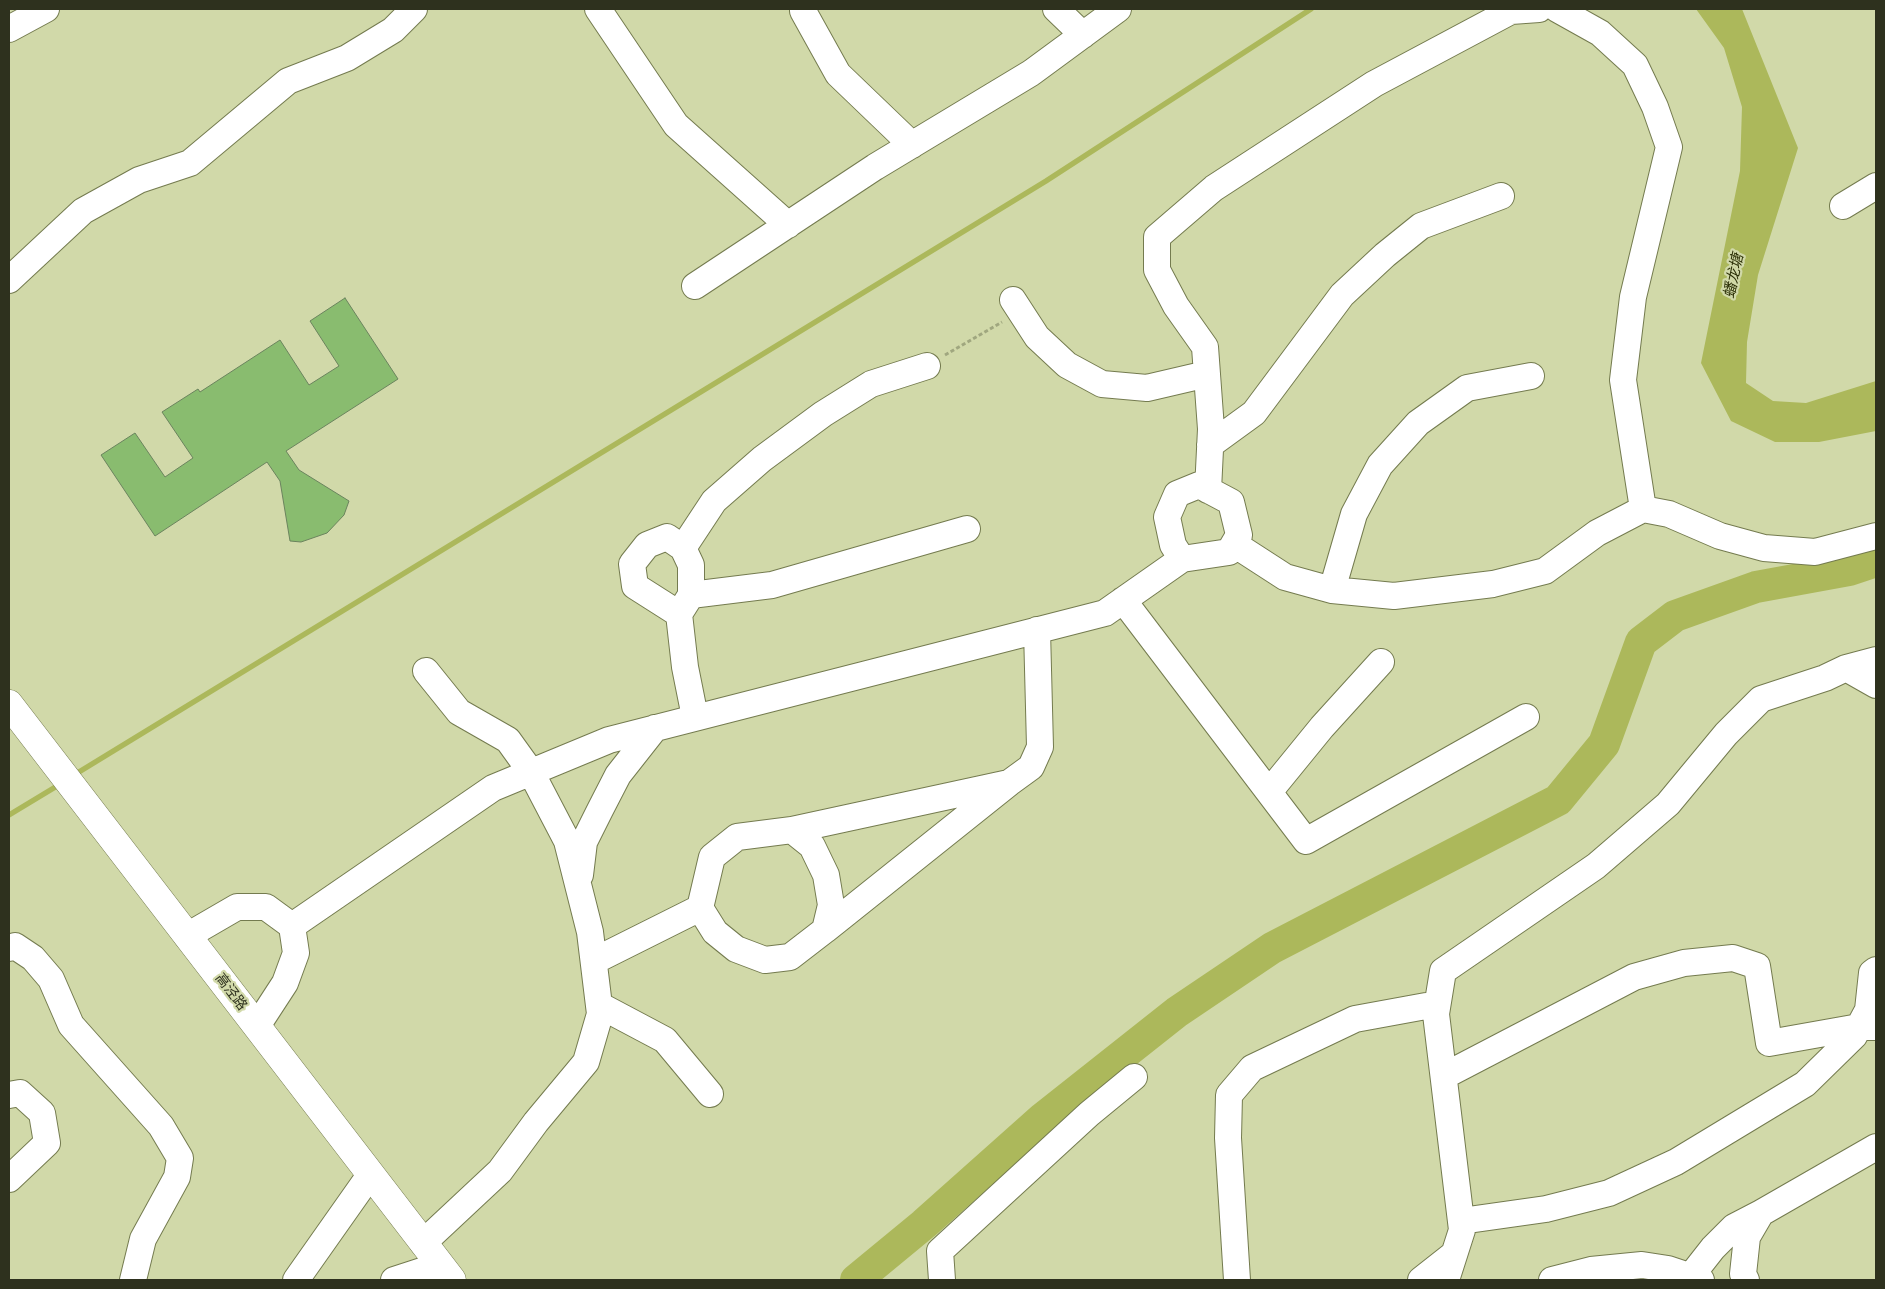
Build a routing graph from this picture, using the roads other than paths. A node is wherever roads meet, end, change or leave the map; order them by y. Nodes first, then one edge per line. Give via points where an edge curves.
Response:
1 (46, 9) edge
2 (414, 9) edge
3 (598, 9) edge
4 (1056, 9) edge
5 (1118, 9) edge
6 (1539, 9) edge
7 (1557, 9) edge
8 (804, 12) dead end
9 (9, 29) edge
10 (1083, 35) junction
11 (912, 145) junction
12 (1876, 186) edge
13 (1501, 196) dead end
14 (1844, 206) dead end
15 (788, 225) junction
16 (9, 280) edge
17 (695, 286) dead end
18 (1016, 306) road end
19 (927, 366) road end
20 (1207, 374) junction
21 (1531, 376) dead end
22 (1210, 445) junction
23 (1208, 490) junction
24 (1643, 509) junction
25 (967, 529) dead end
26 (1876, 536) edge
27 (1234, 544) junction
28 (683, 548) junction
29 (1182, 559) junction
30 (1332, 590) junction
31 (1123, 600) junction
32 (685, 605) junction
33 (1037, 630) junction
34 (1876, 660) edge
35 (1381, 662) dead end
36 (1846, 668) junction
37 (426, 671) dead end
38 (1876, 685) edge
39 (9, 704) edge
40 (695, 717) junction
41 (1526, 717) dead end
42 (655, 728) junction
43 (531, 772) junction
44 (1010, 783) junction
45 (1269, 792) junction
46 (792, 830) junction
47 (579, 888) junction
48 (700, 908) junction
49 (292, 926) junction
50 (825, 930) junction
51 (187, 936) junction
52 (9, 948) edge
53 (594, 961) junction
54 (1876, 970) edge
55 (599, 1005) junction
56 (1426, 1006) dead end
57 (257, 1026) junction
58 (1868, 1027) edge
59 (1444, 1076) junction
60 (1134, 1078) dead end
61 (710, 1094) dead end
62 (9, 1095) edge
63 (1876, 1147) edge
64 (370, 1175) junction
65 (9, 1179) edge
66 (1761, 1213) junction
67 (1461, 1221) junction
68 (423, 1243) junction
69 (1454, 1254) junction
70 (446, 1272) edge
71 (1696, 1278) edge
72 (133, 1280) edge
73 (296, 1280) edge
74 (394, 1280) edge
75 (942, 1280) edge
76 (1237, 1280) edge
77 (1421, 1280) edge
78 (1446, 1280) edge
79 (1552, 1280) edge
80 (1746, 1280) edge

1 - 9 street
2 - 16 street via 392,30 347,58 288,81 190,163 139,180 83,211
3 - 15 street via 676,125
4 - 10 street
5 - 10 street
6 - 20 street via 1511,11 1374,84 1214,188 1158,237 1157,270 1176,306 1205,347
7 - 24 street via 1600,33 1635,65 1669,147 1633,297 1623,380
8 - 11 street via 838,74
10 - 11 street via 1031,73
11 - 15 street
12 - 14 street
13 - 22 street via 1421,226 1385,255 1342,295 1254,413
15 - 17 street
18 - 20 street via 1037,337 1067,365 1102,384 1147,388
19 - 28 street via 872,384 823,414 762,459 714,501
20 - 22 street
21 - 30 street via 1467,388 1418,423 1380,465 1354,514
22 - 23 street
23 - 27 street via 1231,502 1239,536
23 - 29 street via 1199,486 1177,494 1167,517 1173,545
24 - 26 street via 1669,514 1720,536 1764,548 1816,552
24 - 30 street via 1597,533 1545,571 1493,584 1394,596
25 - 32 street via 772,585
27 - 29 street via 1229,552
27 - 30 street via 1285,578
28 - 32 street via 691,565
28 - 32 street via 668,537 647,545 632,564 635,586
29 - 31 street
31 - 33 street via 1104,612
31 - 45 street
32 - 40 street via 685,667
33 - 40 street
33 - 44 street via 1040,747 1031,767
34 - 36 street
35 - 45 street
36 - 38 street
36 - 59 street via 1761,699 1726,734 1668,804 1596,866 1443,971 1436,1014
37 - 43 street via 459,712 508,740
39 - 51 main road, 高泾路
40 - 42 street
41 - 45 street via 1306,841
42 - 43 street via 609,740
42 - 47 street via 618,775 584,842
43 - 47 street via 567,841
43 - 49 street via 493,788
44 - 46 street
44 - 50 street
46 - 48 street via 737,836 712,858
46 - 50 street via 812,846 826,875 831,905
47 - 53 street
48 - 50 street via 715,932 736,949 764,960 790,957
48 - 53 street
49 - 51 street via 266,907 237,907
49 - 57 street via 296,953 285,983
51 - 57 main road, 高泾路
52 - 72 street via 15,946 33,958 51,979 71,1026 161,1126 180,1158 177,1178 143,1239
53 - 55 street
54 - 58 street via 1872,973
55 - 61 street via 665,1040
55 - 68 street via 600,1014 586,1062 500,1171
56 - 76 street via 1355,1019 1252,1068 1229,1095 1228,1138
57 - 64 main road, 高泾路
58 - 59 street via 1770,1043 1758,966 1733,958 1684,963 1634,977
58 - 67 street via 1854,1036 1805,1084 1676,1162 1609,1194 1546,1209
59 - 67 street
60 - 75 street via 1089,1114 940,1251
62 - 65 street via 20,1093 42,1113 46,1143
63 - 66 street
64 - 68 main road, 高泾路
64 - 73 street
66 - 71 street via 1734,1226 1713,1248
66 - 80 street via 1747,1237
67 - 69 street via 1462,1230
68 - 70 main road, 高泾路
69 - 77 street
69 - 78 street
70 - 74 street
71 - 79 street via 1642,1265 1591,1270

